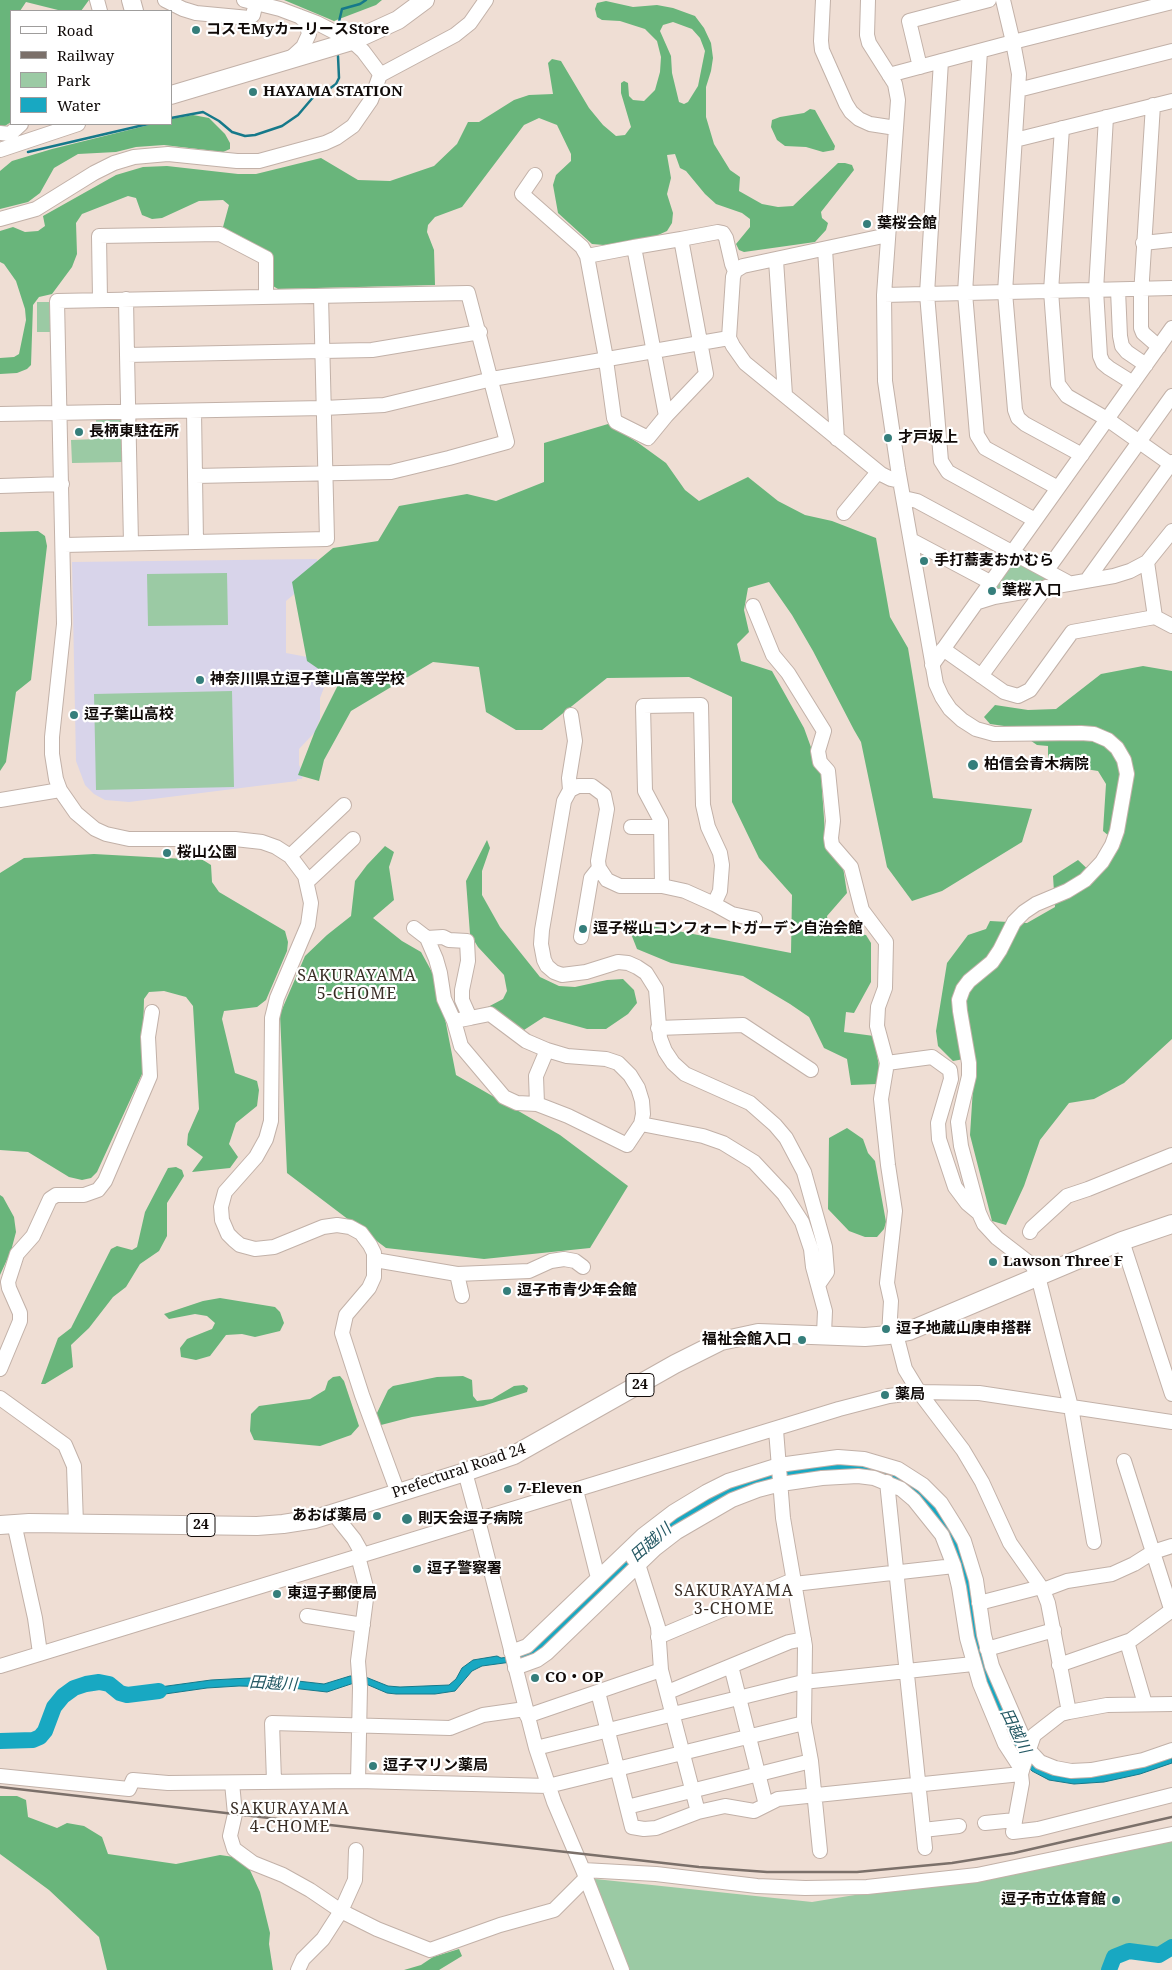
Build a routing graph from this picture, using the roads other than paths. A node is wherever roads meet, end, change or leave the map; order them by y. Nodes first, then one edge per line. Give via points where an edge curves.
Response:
1 (165, 0) edge
2 (425, 0) edge
3 (486, 0) edge
4 (823, 0) edge
5 (868, 0) edge
6 (989, 0) edge
7 (1003, 0) edge
8 (250, 1) edge
9 (1172, 2) edge
10 (299, 16) junction
11 (352, 41) junction
12 (1013, 42) junction
13 (1172, 50) edge
14 (980, 51) junction
15 (286, 61) junction
16 (941, 61) junction
17 (920, 66) junction
18 (889, 74) junction
19 (380, 75) junction
20 (1018, 90) junction
21 (172, 95) edge
22 (1172, 100) edge
23 (1153, 105) junction
24 (1106, 117) junction
25 (20, 125) edge
26 (75, 125) edge
27 (896, 128) junction
28 (1062, 128) junction
29 (0, 134) edge
30 (1015, 140) junction
31 (0, 150) edge
32 (535, 175) dead end
33 (0, 219) edge
34 (888, 235) junction
35 (682, 239) junction
36 (1172, 240) edge
37 (1143, 243) junction
38 (634, 247) junction
39 (825, 249) junction
40 (587, 256) junction
41 (776, 260) junction
42 (735, 271) junction
43 (1172, 288) edge
44 (1140, 289) junction
45 (1096, 290) junction
46 (1118, 290) junction
47 (1051, 291) junction
48 (1006, 292) junction
49 (965, 293) junction
50 (927, 294) junction
51 (884, 295) junction
52 (321, 296) junction
53 (266, 297) junction
54 (126, 299) junction
55 (100, 300) junction
56 (1172, 328) edge
57 (480, 332) junction
58 (729, 338) junction
59 (700, 343) junction
60 (1158, 347) junction
61 (322, 351) junction
62 (653, 352) junction
63 (127, 355) junction
64 (606, 361) junction
65 (1146, 365) junction
66 (492, 379) junction
67 (1134, 383) junction
68 (785, 395) junction
69 (1172, 396) edge
70 (324, 408) junction
71 (194, 411) junction
72 (128, 412) junction
73 (60, 413) junction
74 (0, 414) edge
75 (666, 416) junction
76 (1107, 419) junction
77 (838, 439) junction
78 (1139, 442) junction
79 (1082, 455) junction
80 (1172, 464) edge
81 (878, 472) junction
82 (325, 474) junction
83 (196, 476) junction
84 (900, 481) junction
85 (62, 484) junction
86 (0, 486) edge
87 (1058, 488) junction
88 (904, 498) junction
89 (844, 513) dead end
90 (1036, 520) junction
91 (1172, 531) edge
92 (911, 540) junction
93 (196, 542) junction
94 (131, 543) junction
95 (64, 545) junction
96 (1012, 552) junction
97 (1147, 562) junction
98 (1047, 570) junction
99 (1087, 580) junction
100 (990, 582) junction
101 (1070, 583) junction
102 (1046, 588) junction
103 (978, 602) junction
104 (753, 606) dead end
105 (1155, 617) junction
106 (1172, 626) edge
107 (943, 649) junction
108 (932, 665) junction
109 (981, 676) junction
110 (571, 715) dead end
111 (60, 790) junction
112 (570, 790) junction
113 (0, 800) edge
114 (344, 804) dead end
115 (631, 827) dead end
116 (661, 827) junction
117 (353, 839) dead end
118 (290, 856) junction
119 (599, 868) junction
120 (307, 882) junction
121 (662, 886) junction
122 (714, 904) junction
123 (755, 919) dead end
124 (414, 928) dead end
125 (581, 937) dead end
126 (427, 938) junction
127 (152, 1012) dead end
128 (470, 1018) junction
129 (454, 1021) junction
130 (658, 1028) junction
131 (547, 1050) junction
132 (887, 1063) junction
133 (811, 1070) dead end
134 (537, 1104) junction
135 (641, 1124) junction
136 (1172, 1155) edge
137 (979, 1213) junction
138 (1172, 1224) edge
139 (1030, 1232) dead end
140 (1122, 1241) junction
141 (375, 1260) junction
142 (583, 1267) dead end
143 (457, 1274) junction
144 (1038, 1276) junction
145 (818, 1285) junction
146 (462, 1296) dead end
147 (824, 1334) junction
148 (892, 1334) junction
149 (0, 1369) edge
150 (919, 1392) junction
151 (1172, 1394) edge
152 (0, 1398) edge
153 (1071, 1407) junction
154 (1172, 1422) edge
155 (776, 1430) junction
156 (1124, 1461) dead end
157 (464, 1472) junction
158 (780, 1475) junction
159 (887, 1482) junction
160 (576, 1490) junction
161 (398, 1494) junction
162 (334, 1514) junction
163 (478, 1520) junction
164 (7, 1524) edge
165 (76, 1524) junction
166 (1094, 1542) dead end
167 (1172, 1546) edge
168 (626, 1552) junction
169 (1153, 1552) junction
170 (360, 1556) junction
171 (638, 1563) junction
172 (954, 1566) junction
173 (896, 1573) junction
174 (598, 1578) junction
175 (793, 1582) junction
176 (1042, 1588) junction
177 (979, 1603) junction
178 (1172, 1611) edge
179 (306, 1616) dead end
180 (363, 1625) junction
181 (1054, 1630) junction
182 (658, 1637) junction
183 (804, 1639) junction
184 (1127, 1642) junction
185 (987, 1649) junction
186 (40, 1653) junction
187 (513, 1659) junction
188 (973, 1664) junction
189 (1059, 1665) junction
190 (0, 1666) edge
191 (731, 1666) junction
192 (661, 1670) junction
193 (906, 1671) junction
194 (803, 1682) junction
195 (598, 1692) junction
196 (668, 1692) junction
197 (739, 1698) junction
198 (1145, 1704) junction
199 (1172, 1704) edge
200 (1069, 1712) junction
201 (526, 1713) junction
202 (674, 1714) junction
203 (804, 1723) junction
204 (359, 1726) junction
205 (608, 1730) junction
206 (749, 1736) junction
207 (536, 1748) junction
208 (1028, 1750) junction
209 (1172, 1750) edge
210 (683, 1752) junction
211 (811, 1762) junction
212 (618, 1768) junction
213 (1022, 1769) junction
214 (759, 1774) junction
215 (0, 1776) edge
216 (274, 1781) junction
217 (358, 1781) junction
218 (232, 1783) junction
219 (918, 1784) junction
220 (548, 1786) junction
221 (692, 1790) junction
222 (815, 1794) junction
223 (1172, 1795) edge
224 (766, 1804) junction
225 (627, 1807) junction
226 (698, 1812) junction
227 (1015, 1820) junction
228 (986, 1824) dead end
229 (959, 1826) dead end
230 (924, 1830) junction
231 (1172, 1834) edge
232 (925, 1848) dead end
233 (356, 1850) dead end
234 (820, 1851) dead end
235 (585, 1874) junction
236 (341, 1911) junction
237 (298, 1970) edge
238 (622, 1970) edge

1 - 8 street via 196,13 249,18 253,15
2 - 11 main road via 398,20
3 - 19 street via 470,23 456,35
4 - 27 street via 822,50 846,104 851,112 870,124
5 - 18 street via 869,43
6 - 17 street via 909,21
7 - 12 street
8 - 10 street
9 - 12 street
10 - 11 street
10 - 15 street via 309,30 307,40
11 - 15 main road
11 - 19 street
12 - 14 street
12 - 20 street via 1019,65
13 - 20 street
14 - 16 street
14 - 49 street
15 - 21 main road
16 - 17 street
16 - 50 street
17 - 18 street
18 - 27 street via 897,91
19 - 33 street via 360,118 348,130 325,143 251,162 168,154 134,157 108,165 36,209
20 - 30 street
22 - 23 street
23 - 24 street
23 - 37 street
24 - 28 street
24 - 45 street
25 - 29 street via 10,134
26 - 31 street
27 - 34 street
28 - 30 street
28 - 47 street
30 - 48 street
32 - 40 street via 522,194 582,247
34 - 39 street
34 - 51 street
35 - 38 street
35 - 42 street via 723,233
35 - 59 street
36 - 37 street
37 - 44 street
38 - 40 street
38 - 62 street
39 - 41 street
39 - 77 street
40 - 64 street
41 - 42 street via 743,266
41 - 68 street
42 - 58 street
43 - 44 street
44 - 46 street
44 - 60 street via 1141,328
45 - 46 street
45 - 47 street
45 - 67 street via 1100,356 1109,368
46 - 65 street via 1122,346
47 - 48 street
47 - 76 street via 1058,384 1067,396
48 - 49 street
48 - 79 street via 1018,418
49 - 50 street
49 - 87 street via 980,442 985,448
50 - 51 street
50 - 90 street via 944,468
51 - 84 street via 885,381
52 - 53 street
52 - 57 street via 468,293
52 - 61 street
53 - 54 street
53 - 55 street via 266,258 220,234 99,236
54 - 55 street
54 - 63 street
55 - 73 street via 57,300
56 - 60 street
57 - 61 street via 388,348
57 - 66 street
58 - 59 street
58 - 68 street via 745,363
59 - 62 street
59 - 75 street via 706,374
60 - 65 street
61 - 63 street
61 - 70 street
62 - 64 street
62 - 75 street
63 - 72 street
64 - 66 street
64 - 75 street via 616,422 648,438
65 - 67 street
66 - 70 street via 384,405
66 - 82 street via 507,442 391,472
67 - 76 street
68 - 77 street
69 - 78 street
70 - 71 street
70 - 82 street
71 - 72 street
71 - 83 street
72 - 73 street
72 - 94 street
73 - 74 street
73 - 85 street
76 - 78 street
76 - 79 street
77 - 81 street
78 - 80 street
78 - 98 street
79 - 87 street
80 - 99 street
81 - 84 street
81 - 89 street
82 - 83 street
82 - 93 street via 327,539
83 - 93 street
84 - 88 street
85 - 86 street
85 - 95 street
87 - 90 street
88 - 92 street
88 - 96 street via 917,501
90 - 96 street
91 - 97 street
92 - 100 street
92 - 108 street
93 - 94 street
94 - 95 street
95 - 111 street via 64,624 52,754
96 - 98 street
96 - 100 street
97 - 99 street via 1114,576
97 - 105 street
98 - 101 street
99 - 101 street
100 - 103 street
101 - 102 street
102 - 103 street
102 - 109 street
103 - 107 street
104 - 132 street via 773,655 824,731 818,751 820,762 828,771 832,845 852,867 862,910 886,942 884,988 877,1026
105 - 106 street
105 - 109 street via 1072,632 1024,694 1011,695
107 - 108 street
107 - 109 street
108 - 137 street via 942,697 962,720 976,729 994,734 1094,734 1117,748 1127,774 1117,832 1102,862 1067,892 1024,912 1014,922 992,962 968,980 963,989 960,1011 969,1076 960,1109 959,1135
110 - 112 street via 575,741
111 - 113 street
111 - 118 street via 76,814 106,834 129,839 246,839 268,843
112 - 119 street via 578,786 592,786 604,795 607,802
112 - 130 street via 564,801 542,930 544,960 554,972 562,975 586,972 618,962 637,967 646,973 656,989
114 - 118 street
115 - 116 street
116 - 121 street
116 - 122 street via 645,791 643,706 701,705 703,805 722,865 720,891
117 - 120 street
118 - 120 street
119 - 121 street via 613,884
119 - 125 street via 592,878
120 - 141 street via 311,903 308,924 272,1018 272,1121 256,1157 225,1192 222,1220 234,1240 254,1249 274,1247 323,1227 350,1227 361,1234
121 - 122 street via 685,891
122 - 123 street via 732,914
124 - 126 street
126 - 128 street via 443,936 449,940 467,941 468,962 462,1000
126 - 129 street via 440,973 444,999
127 - 149 street via 148,1036 150,1076 105,1181 98,1190 84,1195 56,1195 50,1199 33,1236 17,1254 8,1282 20,1321
128 - 129 street
128 - 131 street via 490,1014 526,1041
129 - 134 street via 461,1046 504,1097 517,1103
130 - 133 street via 743,1025
130 - 145 street via 665,1051 684,1074 750,1103 786,1138 804,1172 825,1247 827,1272
131 - 134 street via 536,1076
131 - 135 street via 618,1063 638,1088 642,1101
132 - 137 street via 932,1057 950,1070 951,1079 938,1123 939,1139 956,1187 967,1204
132 - 148 street via 881,1099 894,1211 887,1283
134 - 135 street via 628,1146
135 - 145 street via 703,1136 754,1162 784,1194 802,1222
136 - 139 street via 1067,1196
137 - 144 street via 988,1229 1032,1265
138 - 140 main road, Prefectural Road 24 / 24
140 - 144 main road, Prefectural Road 24 / 24
140 - 151 street
141 - 143 street
141 - 161 street via 374,1277 346,1315 342,1333
142 - 143 street via 564,1259 551,1260 529,1271
143 - 146 street
144 - 148 main road, Prefectural Road 24 / 24 via 926,1325
144 - 153 street
145 - 147 street via 825,1311
147 - 148 main road, Prefectural Road 24 / 24 via 865,1337
147 - 157 main road, Prefectural Road 24 / 24 via 758,1333 721,1341 528,1448
148 - 150 street via 905,1369
150 - 153 street via 979,1393
150 - 155 street via 872,1400
150 - 176 street via 963,1450 1010,1542
152 - 165 street via 64,1445 74,1466
153 - 154 street
153 - 166 street
155 - 158 street
155 - 160 street
156 - 169 street
157 - 161 main road, Prefectural Road 24 / 24
157 - 163 street
158 - 159 street via 858,1476
158 - 168 street via 728,1481 673,1512
158 - 171 street via 706,1514
158 - 175 street
158 - 177 street via 838,1457 864,1459 898,1469 912,1477 940,1503 964,1541
159 - 172 street via 901,1489 930,1518 942,1535
159 - 173 street
160 - 163 street
160 - 174 street
161 - 162 main road, Prefectural Road 24 / 24
162 - 165 main road, Prefectural Road 24 / 24 via 300,1522 257,1526
162 - 170 street via 354,1539
163 - 170 street
163 - 187 street
164 - 165 main road, Prefectural Road 24 / 24
164 - 186 street via 35,1618
167 - 169 street
168 - 171 street
168 - 174 street
169 - 176 street via 1112,1574
169 - 178 street
170 - 180 street via 367,1591
170 - 186 street
171 - 182 street via 658,1627
171 - 187 street via 546,1653 536,1660
172 - 173 street
172 - 188 street
173 - 175 street
173 - 193 street
174 - 187 street
175 - 182 street
175 - 183 street
176 - 177 street
176 - 181 street
177 - 185 street
178 - 184 street
179 - 180 street
180 - 204 street via 358,1672
181 - 185 street
181 - 189 street
182 - 192 street
183 - 191 street
183 - 194 street
184 - 189 street
184 - 198 street
185 - 208 street
186 - 190 street
187 - 201 street
188 - 193 street
188 - 213 street via 1005,1744
189 - 200 street
191 - 196 street
191 - 197 street
192 - 195 street
192 - 196 street
193 - 194 street
193 - 219 street
194 - 197 street
194 - 203 street
195 - 201 street
195 - 205 street
196 - 202 street
197 - 202 street
197 - 206 street
198 - 199 street
198 - 200 street via 1107,1705
200 - 208 street via 1038,1730
201 - 204 street via 483,1715 450,1728
201 - 207 street
202 - 205 street
202 - 210 street
203 - 206 street
203 - 211 street
204 - 216 street via 272,1723
204 - 217 street
205 - 207 street
205 - 212 street
206 - 210 street
206 - 214 street
207 - 220 street
208 - 209 street via 1040,1762 1072,1771 1113,1767
208 - 213 street
210 - 212 street
210 - 221 street
211 - 214 street
211 - 222 street
212 - 220 street
212 - 225 street
213 - 219 street
213 - 227 street
214 - 221 street
214 - 224 street
215 - 218 street via 129,1789 133,1780
216 - 217 street
216 - 218 street
217 - 220 street
218 - 236 street via 235,1814 230,1836 234,1849 253,1863 310,1890
219 - 222 street
219 - 230 street
220 - 235 street
221 - 225 street
221 - 226 street
222 - 224 street
222 - 234 street
223 - 227 street via 1038,1829 1013,1832
224 - 226 street via 754,1811 725,1806
225 - 226 street via 632,1827 644,1829 656,1828
227 - 228 street
229 - 230 street
230 - 232 street
231 - 235 street via 977,1875 867,1887 757,1886 656,1874
233 - 236 street via 355,1880
235 - 236 street via 554,1910 430,1950
235 - 238 street
236 - 237 street

